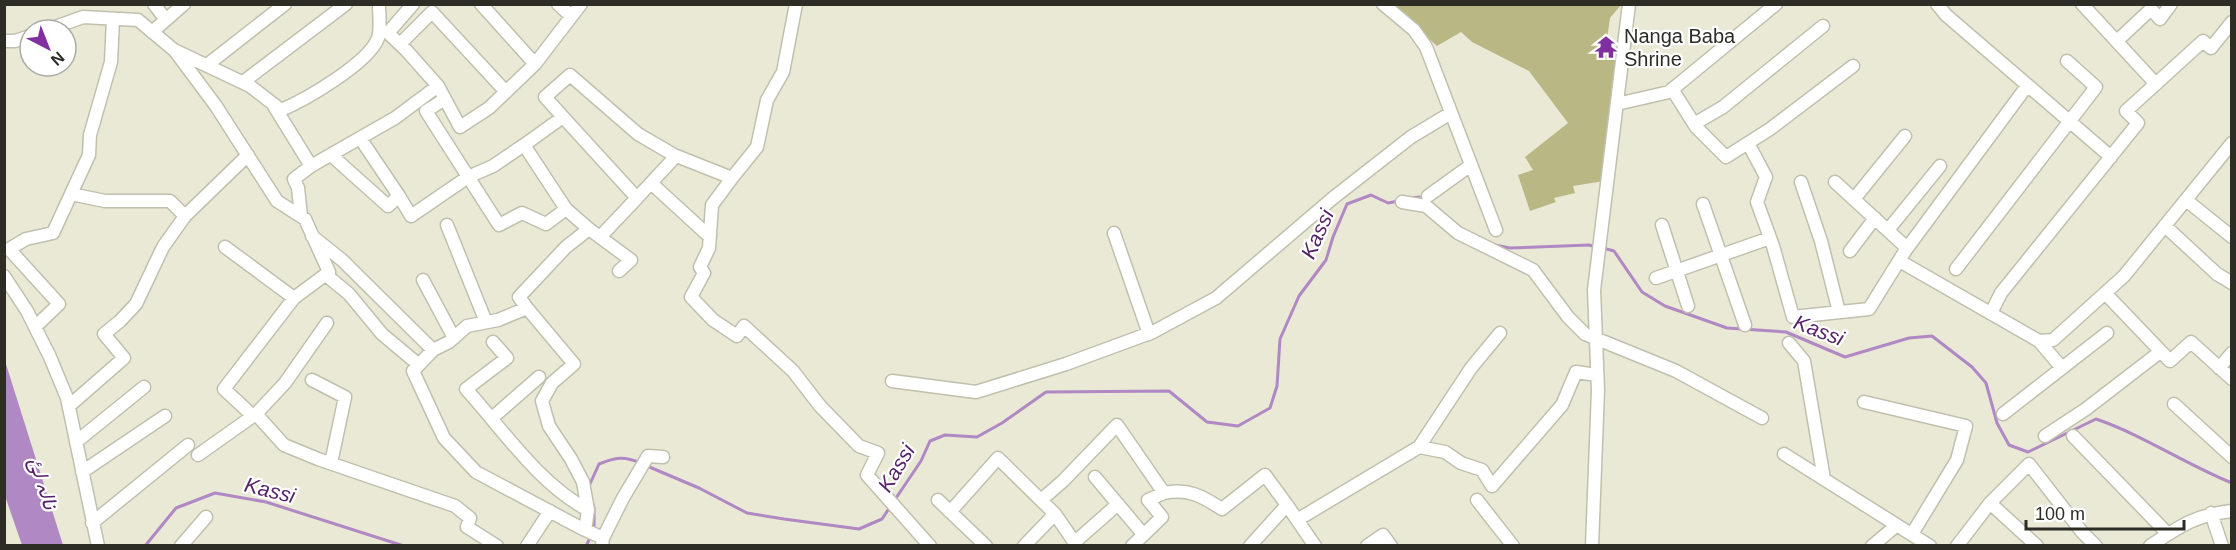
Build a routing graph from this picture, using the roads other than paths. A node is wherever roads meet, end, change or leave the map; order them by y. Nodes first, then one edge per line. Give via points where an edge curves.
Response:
1 (154, 4) edge
2 (184, 4) edge
3 (285, 4) edge
4 (346, 4) edge
5 (379, 4) edge
6 (413, 4) edge
7 (481, 4) edge
8 (558, 4) edge
9 (581, 4) edge
10 (796, 4) edge
11 (1383, 4) edge
12 (1629, 4) edge
13 (1776, 4) edge
14 (1937, 4) edge
15 (2082, 4) edge
16 (2171, 4) edge
17 (572, 16) junction
18 (78, 19) edge
19 (113, 19) junction
20 (166, 20) junction
21 (2232, 22) edge
22 (1823, 26) dead end
23 (152, 32) junction
24 (2116, 41) junction
25 (400, 44) junction
26 (174, 50) junction
27 (2067, 61) dead end
28 (535, 64) junction
29 (207, 65) junction
30 (1853, 66) dead end
31 (243, 82) junction
32 (2156, 84) junction
33 (438, 86) junction
34 (2027, 87) junction
35 (1672, 90) junction
36 (506, 92) junction
37 (445, 99) junction
38 (273, 104) junction
39 (1617, 104) junction
40 (1452, 113) junction
41 (563, 117) junction
42 (2069, 122) junction
43 (1694, 124) junction
44 (1905, 136) dead end
45 (360, 138) junction
46 (1748, 143) junction
47 (2232, 143) edge
48 (524, 145) junction
49 (331, 155) junction
50 (248, 156) junction
51 (676, 156) junction
52 (2111, 157) junction
53 (1471, 165) junction
54 (311, 166) junction
55 (1940, 166) dead end
56 (468, 177) junction
57 (732, 177) junction
58 (1801, 182) dead end
59 (1835, 182) dead end
60 (651, 183) junction
61 (70, 194) junction
62 (399, 196) junction
63 (1428, 196) dead end
64 (637, 198) junction
65 (1854, 199) junction
66 (2186, 200) junction
67 (1402, 202) dead end
68 (1703, 204) dead end
69 (566, 209) junction
70 (185, 216) junction
71 (300, 216) junction
72 (1875, 218) junction
73 (447, 225) dead end
74 (1662, 225) dead end
75 (2165, 226) junction
76 (589, 229) junction
77 (1888, 230) junction
78 (1496, 231) dead end
79 (1114, 233) dead end
80 (312, 236) junction
81 (600, 237) junction
82 (710, 237) junction
83 (2232, 237) edge
84 (1770, 238) junction
85 (225, 247) dead end
86 (1907, 248) junction
87 (1850, 251) dead end
88 (1721, 255) junction
89 (1903, 263) dead end
90 (1956, 268) dead end
91 (619, 271) dead end
92 (1677, 272) junction
93 (326, 275) junction
94 (4, 276) edge
95 (1656, 279) dead end
96 (423, 280) dead end
97 (2232, 283) edge
98 (2105, 294) junction
99 (294, 298) junction
100 (1688, 306) dead end
101 (527, 308) junction
102 (1839, 312) junction
103 (1991, 313) junction
104 (486, 322) junction
105 (327, 323) dead end
106 (1745, 325) dead end
107 (35, 327) junction
108 (1500, 333) dead end
109 (2107, 333) dead end
110 (1149, 334) junction
111 (454, 338) junction
112 (1596, 339) junction
113 (2039, 341) junction
114 (493, 342) dead end
115 (1788, 343) dead end
116 (433, 350) junction
117 (2160, 352) junction
118 (2232, 353) edge
119 (419, 365) junction
120 (2062, 368) junction
121 (2219, 368) junction
122 (1597, 375) junction
123 (539, 377) dead end
124 (2232, 379) edge
125 (312, 380) dead end
126 (892, 381) dead end
127 (144, 387) dead end
128 (1864, 402) dead end
129 (2174, 404) dead end
130 (69, 406) junction
131 (2003, 414) dead end
132 (255, 415) junction
133 (165, 416) dead end
134 (492, 418) junction
135 (1762, 418) dead end
136 (2045, 436) dead end
137 (2073, 436) dead end
138 (76, 442) junction
139 (188, 445) dead end
140 (1419, 447) junction
141 (1784, 454) dead end
142 (198, 455) dead end
143 (663, 457) dead end
144 (2232, 457) edge
145 (331, 463) junction
146 (82, 472) junction
147 (1095, 477) dead end
148 (1824, 479) junction
149 (1164, 492) junction
150 (938, 500) dead end
151 (1041, 500) junction
152 (1477, 500) dead end
153 (1990, 503) junction
154 (1118, 504) junction
155 (1287, 505) junction
156 (588, 510) junction
157 (550, 511) junction
158 (2232, 511) edge
159 (950, 512) junction
160 (2211, 513) junction
161 (1055, 514) junction
162 (206, 517) dead end
163 (1297, 520) junction
164 (93, 523) junction
165 (1897, 525) junction
166 (585, 530) junction
167 (1143, 534) junction
168 (1912, 534) junction
169 (2168, 534) junction
170 (602, 542) edge
171 (1076, 544) edge
172 (98, 546) edge
173 (181, 546) edge
174 (497, 546) edge
175 (526, 546) edge
176 (930, 546) edge
177 (986, 546) edge
178 (1024, 546) edge
179 (1132, 546) edge
180 (1250, 546) edge
181 (1315, 546) edge
182 (1367, 546) edge
183 (1391, 546) edge
184 (1513, 546) edge
185 (1592, 546) edge
186 (1872, 546) edge
187 (1930, 546) edge
188 (1957, 546) edge
189 (2037, 546) edge
190 (2096, 546) edge
191 (2150, 546) edge
192 (2222, 546) edge

1 - 20 street
2 - 20 street
3 - 29 street
4 - 31 street
5 - 38 street via 378,38 360,61 307,99 281,110
6 - 25 street via 388,33
7 - 28 street
8 - 17 street
9 - 17 street
10 - 57 street via 783,72 767,100 757,147
11 - 40 street via 1414,30 1426,47
12 - 39 street
13 - 35 street
14 - 34 street
15 - 24 street
16 - 24 street via 2160,19 2151,9
17 - 28 street
18 - 19 street
19 - 23 street via 138,20
19 - 61 street via 111,62 88,155
20 - 23 street
21 - 32 street via 2211,48 2203,41
22 - 43 street via 1723,107
23 - 26 street
24 - 32 street
25 - 33 street
25 - 36 street via 432,12
26 - 29 street
26 - 50 street
27 - 42 street via 2096,87
28 - 36 street
29 - 31 street
30 - 46 street
31 - 38 street
32 - 52 street via 2127,111 2138,123
33 - 37 street
33 - 45 street
34 - 42 street
34 - 86 street
35 - 39 street
35 - 43 street
36 - 37 street via 460,127
37 - 56 street via 426,111
38 - 54 street
39 - 112 street via 1594,290
40 - 53 street
40 - 110 street via 1411,137 1333,198 1216,298
41 - 48 street
41 - 51 street via 545,97 570,75 638,134
41 - 64 street
42 - 52 street
42 - 90 street
43 - 46 street via 1726,157
44 - 65 street
45 - 49 street
45 - 62 street
46 - 84 street via 1766,177 1757,202
47 - 66 street
48 - 56 street
48 - 69 street
49 - 54 street
49 - 62 street via 388,206
50 - 70 street
50 - 71 street via 277,201
51 - 57 street
51 - 60 street
52 - 103 street via 2001,293
53 - 63 street
53 - 78 street
54 - 71 street via 294,179
55 - 77 street
56 - 62 street via 411,216
56 - 69 street via 499,225 522,213 546,224
57 - 82 street via 712,206
58 - 102 street
59 - 65 street
60 - 64 street
60 - 82 street
61 - 70 street via 105,201 170,201
61 - 107 street via 53,232 26,239 9,249 59,304
64 - 81 street
65 - 72 street
66 - 75 street
66 - 83 street
67 - 112 street via 1426,206 1458,233 1533,270 1568,317
68 - 88 street
69 - 76 street
70 - 130 street via 163,247 136,304 104,333 124,358
71 - 80 street
72 - 77 street
72 - 87 street
73 - 104 street
74 - 92 street
75 - 97 street
75 - 98 street
76 - 81 street
76 - 101 street via 566,247 519,297
77 - 86 street
79 - 110 street
80 - 93 street via 329,272
80 - 116 street via 342,260
81 - 91 street via 631,260
82 - 176 street via 700,267 704,273 691,297 713,320 737,336 744,326 793,371 859,446 878,453 867,475
84 - 88 street
84 - 102 street via 1793,317
85 - 99 street
86 - 102 street via 1869,309
88 - 92 street
88 - 106 street
89 - 103 street
92 - 95 street
92 - 100 street
93 - 99 street
93 - 119 street via 349,294 382,334
94 - 107 street
96 - 111 street
98 - 113 street via 2053,340
98 - 117 street
99 - 132 street via 225,389
101 - 104 street
101 - 156 street via 574,364 552,383 542,401 549,426 583,482
103 - 113 street
104 - 111 street via 467,326
105 - 132 street via 285,383
107 - 130 street
108 - 140 street via 1471,368
109 - 120 street
110 - 126 street via 976,392
111 - 116 street
112 - 122 street
112 - 135 street via 1676,371
113 - 120 street
114 - 134 street via 507,357 466,389
115 - 148 street via 1804,361
116 - 119 street
117 - 121 street via 2170,361 2191,342
117 - 136 street
118 - 121 street
119 - 157 street via 413,372 444,438 476,472
120 - 131 street
121 - 124 street
122 - 140 street via 1576,372 1562,405 1492,486 1482,470 1445,452
122 - 185 street
123 - 134 street
125 - 145 street via 345,397
127 - 138 street
128 - 168 street via 1966,426 1957,460
129 - 144 street
130 - 138 street
132 - 142 street
132 - 145 street via 284,445
133 - 146 street
134 - 156 street via 533,465 569,499
137 - 169 street
138 - 146 street
139 - 164 street
140 - 163 street
141 - 148 street
143 - 170 street via 648,456
145 - 174 street via 455,506 470,518 466,527
146 - 164 street
147 - 154 street
148 - 165 street
149 - 151 street via 1117,424
149 - 155 street via 1180,490 1205,498 1222,509 1265,475
149 - 167 street via 1148,500 1161,517
150 - 159 street
151 - 159 street via 998,458
151 - 161 street
152 - 184 street
153 - 188 street
153 - 189 street
153 - 190 street via 2029,464
154 - 167 street
154 - 171 street
155 - 163 street
155 - 180 street
156 - 166 street
157 - 166 street
157 - 175 street
158 - 160 street
159 - 177 street
160 - 169 street via 2189,520
160 - 192 street
161 - 171 street
161 - 178 street
162 - 173 street
163 - 181 street
164 - 172 street
165 - 168 street
165 - 186 street
166 - 170 street
167 - 179 street
168 - 187 street
169 - 191 street
182 - 183 street via 1383,535

